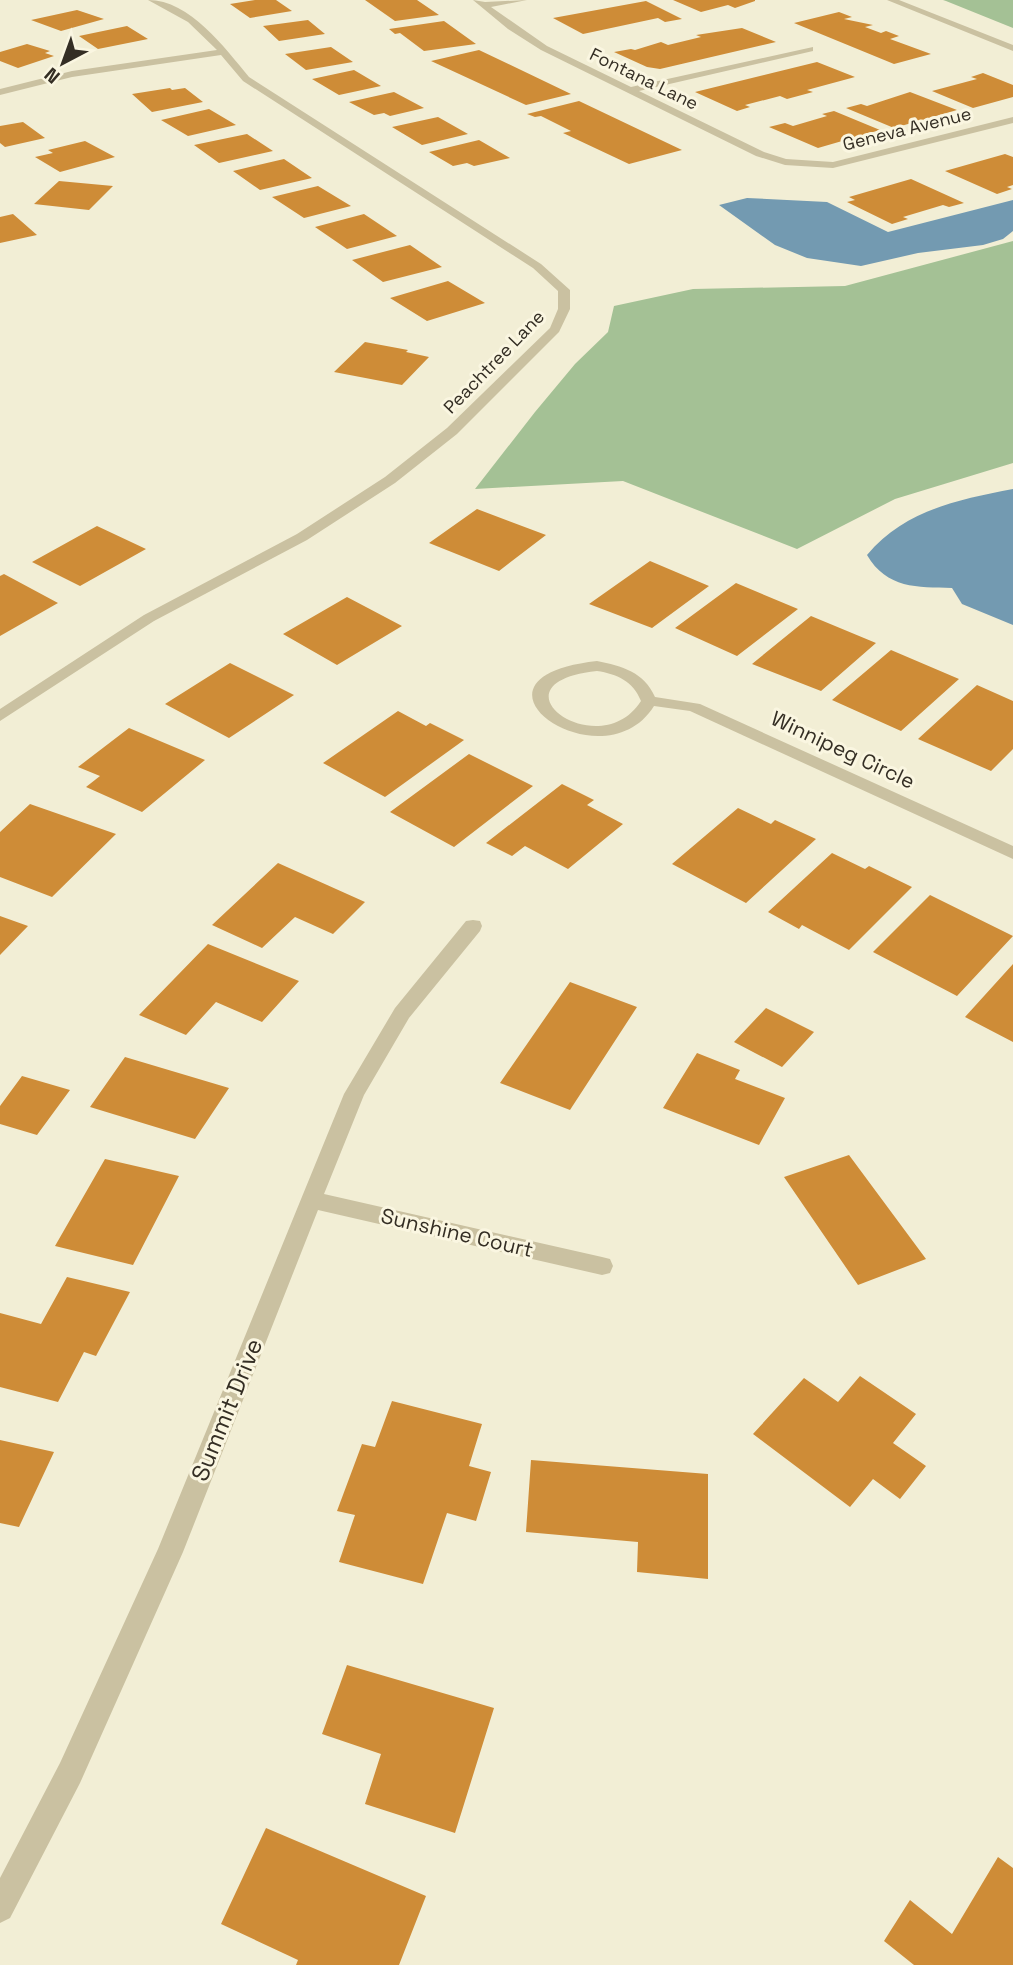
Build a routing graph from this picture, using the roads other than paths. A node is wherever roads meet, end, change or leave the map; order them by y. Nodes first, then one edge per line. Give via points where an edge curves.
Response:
1 (152, 0) edge
2 (523, 0) edge
3 (891, 0) edge
4 (480, 2) edge
5 (1013, 48) edge
6 (810, 50) dead end
7 (222, 52) junction
8 (631, 90) junction
9 (0, 92) edge
10 (1013, 120) edge
11 (808, 164) joint
12 (649, 701) junction
13 (0, 716) edge
14 (1013, 853) edge
15 (473, 926) dead end
16 (311, 1200) junction
17 (602, 1266) dead end
18 (0, 1908) edge

1 - 7 street, Peachtree Lane via 191,20
2 - 4 street
3 - 5 street
4 - 8 street, Fontana Lane via 544,48
6 - 8 street
7 - 9 street via 72,74
7 - 13 street, Peachtree Lane via 246,79 537,266 564,290 564,309 555,329 452,430 390,480 302,537 149,618
8 - 11 street, Fontana Lane via 760,154
10 - 11 street, Geneva Avenue via 859,160
12 - 12 street via 639,681 597,666 554,676 540,695 551,717 583,729 621,727 645,711
12 - 14 street, Winnipeg Circle via 694,706
15 - 16 street, Summit Drive via 402,1013 361,1082
16 - 17 street, Sunshine Court
16 - 18 street, Summit Drive via 170,1552 70,1773

